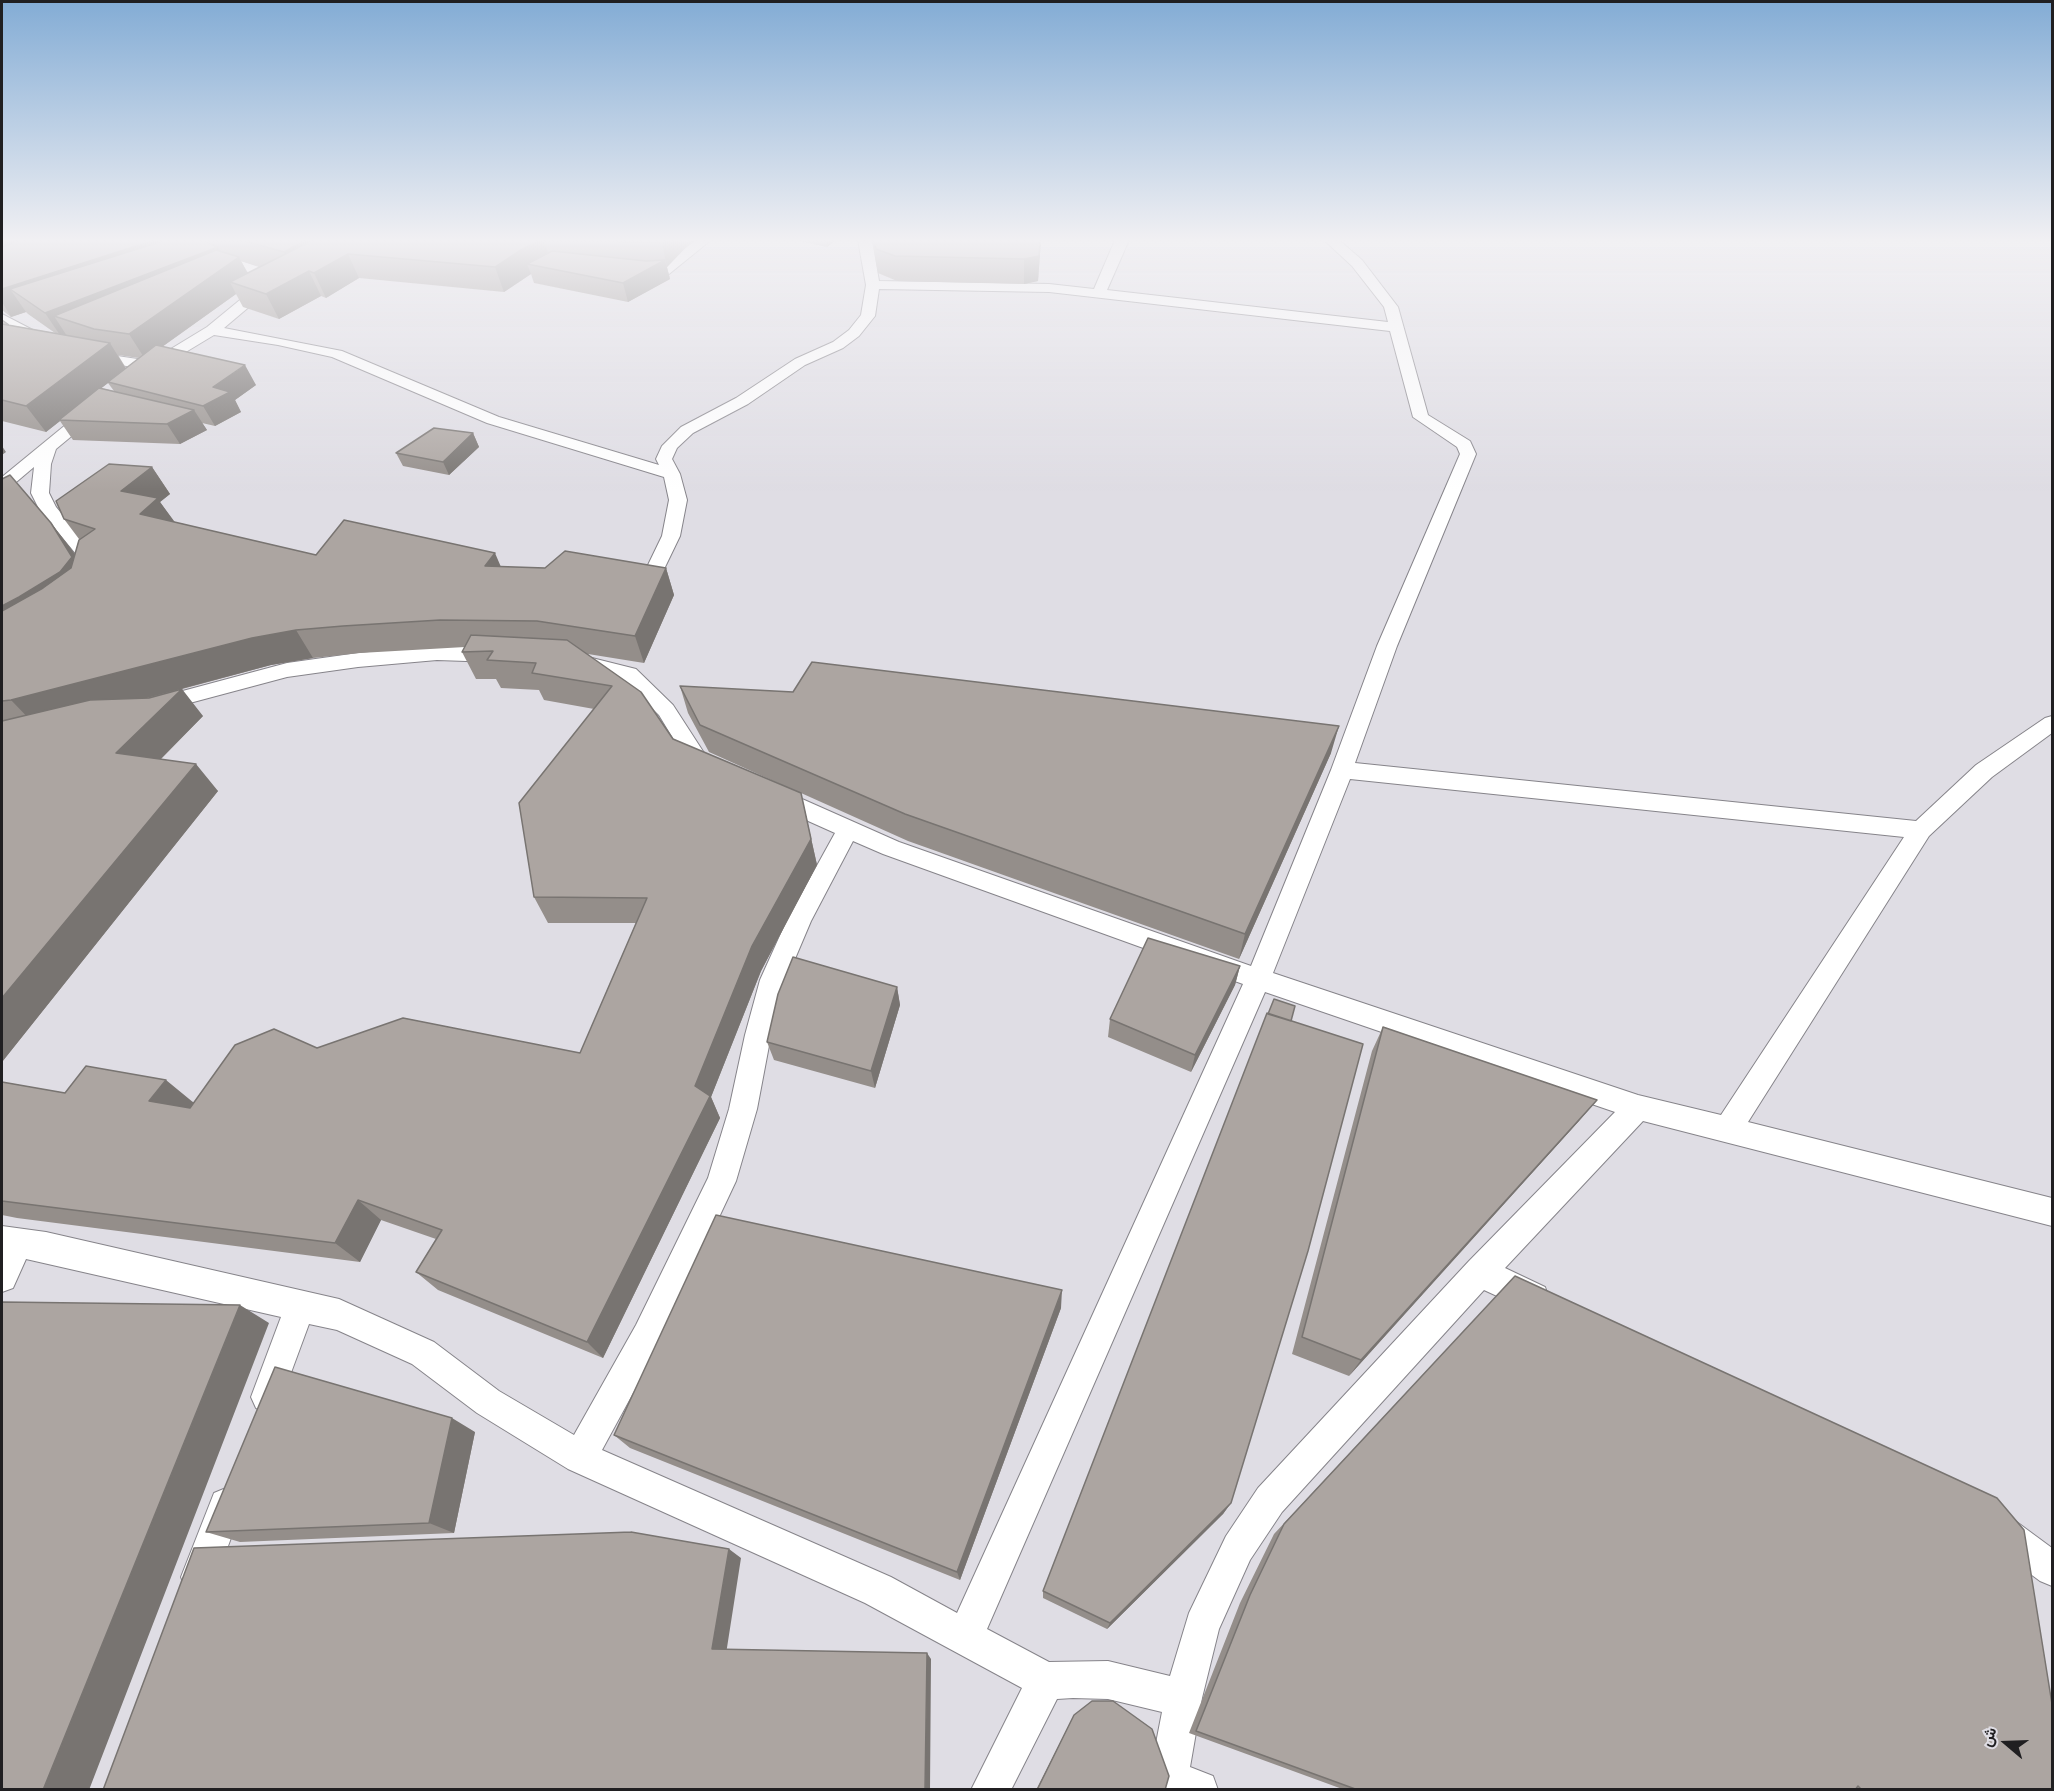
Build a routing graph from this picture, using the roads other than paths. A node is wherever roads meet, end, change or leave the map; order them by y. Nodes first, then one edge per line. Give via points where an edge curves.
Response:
1 (12, 324) edge
2 (220, 324) edge
3 (862, 324) edge
4 (1366, 324) edge
5 (1395, 324) edge
6 (1396, 327) junction
7 (212, 330) junction
8 (39, 339) junction
9 (20, 347) edge
10 (58, 347) edge
11 (73, 352) edge
12 (153, 366) junction
13 (136, 378) edge
14 (104, 403) edge
15 (48, 448) junction
16 (672, 474) junction
17 (2, 485) edge
18 (657, 565) edge
19 (94, 586) edge
20 (513, 656) edge
21 (557, 660) edge
22 (134, 711) edge
23 (2052, 723) edge
24 (1342, 770) junction
25 (732, 778) edge
26 (753, 787) edge
27 (848, 829) junction
28 (1921, 830) junction
29 (1258, 979) junction
30 (1638, 1107) junction
31 (1726, 1130) junction
32 (2052, 1212) edge
33 (10, 1242) edge
34 (1480, 1272) junction
35 (2, 1277) edge
36 (300, 1306) junction
37 (1562, 1312) edge
38 (255, 1427) edge
39 (580, 1457) junction
40 (239, 1471) edge
41 (1977, 1513) edge
42 (2006, 1535) junction
43 (2052, 1569) edge
44 (2012, 1581) edge
45 (189, 1603) edge
46 (965, 1637) junction
47 (1046, 1681) junction
48 (1183, 1698) junction
49 (1178, 1786) edge
50 (990, 1790) edge

1 - 8 street
2 - 7 street
3 - 16 street via 838,345 800,362 742,401 687,430 670,446 664,459
4 - 6 street
5 - 6 street
6 - 24 street via 1421,417 1464,444 1468,454 1387,646
7 - 12 street
7 - 16 street via 338,354 493,420
8 - 9 street
8 - 10 street
11 - 12 street
12 - 13 street
14 - 15 street
15 - 17 street
15 - 19 street via 40,493 48,509 90,560
16 - 18 street via 678,500 671,536
20 - 22 street via 437,653 287,670
21 - 25 street via 590,663 629,674 666,710 698,761
23 - 28 street via 1984,771
24 - 28 street
24 - 29 street
26 - 27 street
27 - 29 street via 891,849
27 - 39 street via 799,920 773,980 722,1181 647,1336
28 - 31 street
29 - 30 street
29 - 46 street
30 - 31 street
30 - 34 street
31 - 32 street
33 - 35 street
33 - 36 street
34 - 37 street
34 - 48 street via 1270,1500 1238,1548 1202,1626
36 - 38 street
36 - 39 street via 339,1314 423,1353 488,1402
39 - 46 street via 878,1590
40 - 45 street
41 - 42 street
42 - 43 street
42 - 44 street
46 - 47 street
47 - 48 street via 1108,1680
47 - 50 street
48 - 49 street

